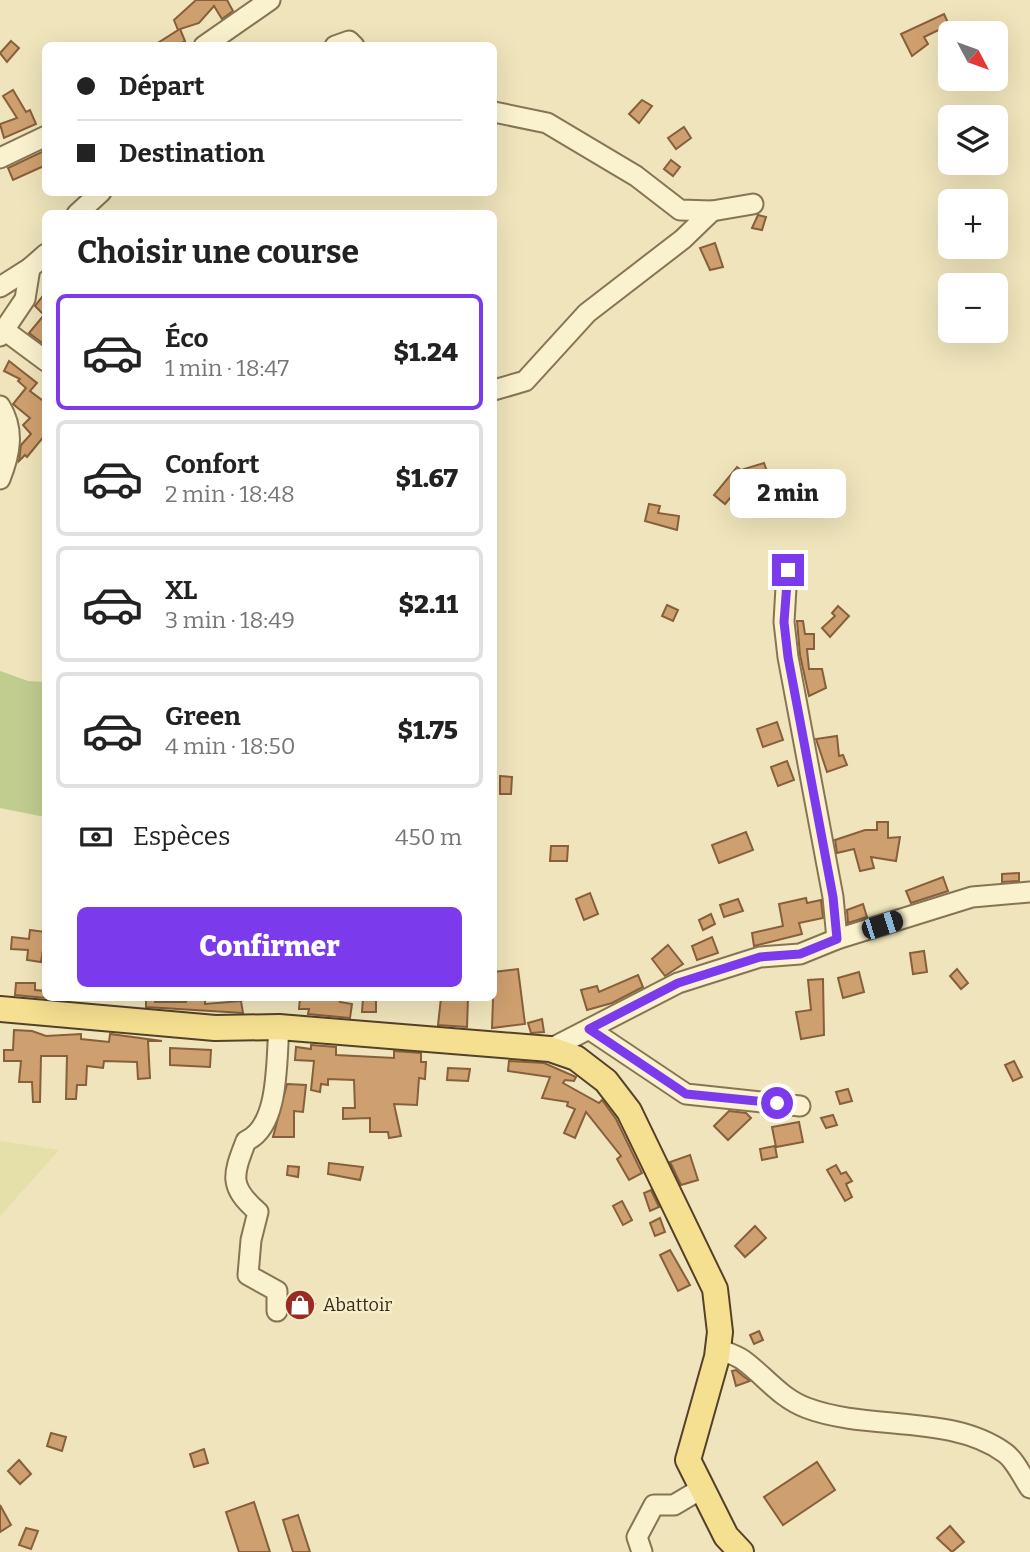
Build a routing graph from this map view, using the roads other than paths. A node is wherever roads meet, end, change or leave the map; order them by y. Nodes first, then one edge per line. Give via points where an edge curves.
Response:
1 (271, 0) edge
2 (210, 42) edge
3 (497, 113) edge
4 (42, 138) edge
5 (0, 158) edge
6 (97, 196) edge
7 (753, 204) dead end
8 (81, 210) edge
9 (712, 211) junction
10 (42, 258) edge
11 (30, 268) junction
12 (0, 287) edge
13 (2, 333) edge
14 (42, 358) edge
15 (497, 389) edge
16 (0, 406) edge
17 (0, 479) edge
18 (788, 570) dead end
19 (1030, 892) edge
20 (837, 939) junction
21 (0, 1009) edge
22 (279, 1027) junction
23 (589, 1029) junction
24 (550, 1049) junction
25 (800, 1106) dead end
26 (277, 1311) dead end
27 (718, 1349) junction
28 (1030, 1488) edge
29 (701, 1489) junction
30 (642, 1552) edge
31 (741, 1552) edge

1 - 2 street
3 - 9 street via 547,123 636,176 680,210
4 - 5 street
6 - 8 street
7 - 9 street
9 - 15 street via 587,313 525,381
10 - 11 street
11 - 12 street
11 - 13 street via 25,299
13 - 14 street
16 - 17 street via 7,417 11,451
18 - 20 street via 784,622 788,657
19 - 20 street via 972,897
20 - 23 street via 800,954 760,957 678,983
21 - 22 main road via 215,1028
22 - 24 main road
22 - 26 street via 270,1114 259,1135 246,1141 234,1173 237,1191 258,1212 248,1275 277,1291
23 - 24 street
23 - 25 street via 686,1094
24 - 27 main road via 576,1058 606,1082 629,1111 715,1289
27 - 28 street via 742,1359 778,1392 805,1407 849,1421 952,1431 975,1439 1006,1454
27 - 29 main road via 688,1460
29 - 30 street via 674,1505 654,1505 637,1537
29 - 31 main road via 726,1536

